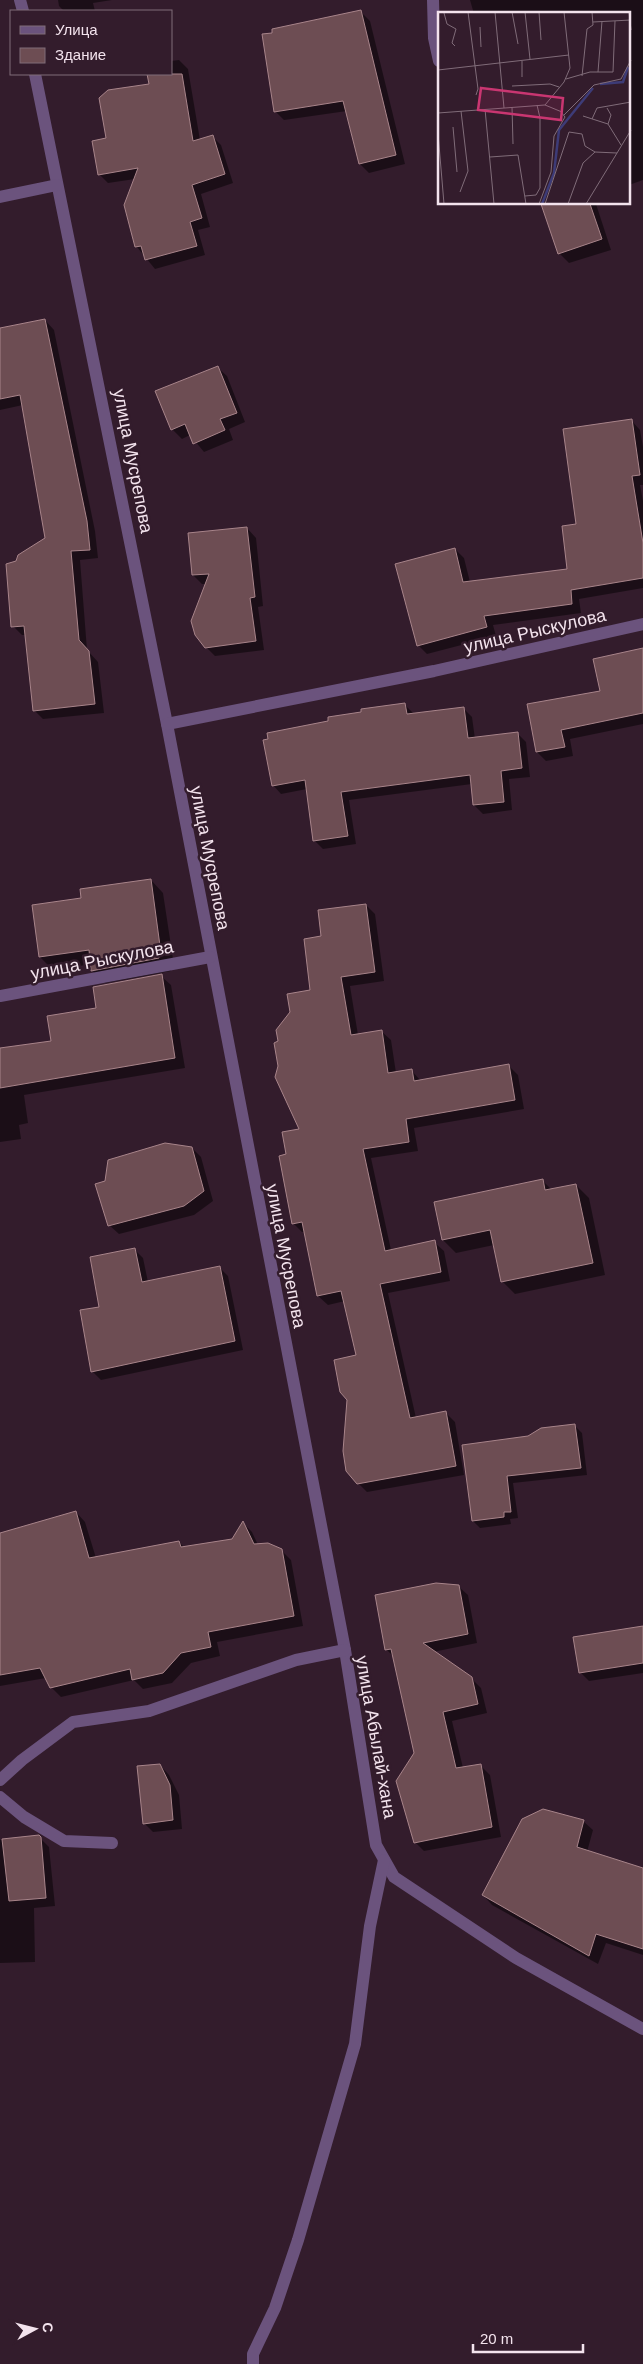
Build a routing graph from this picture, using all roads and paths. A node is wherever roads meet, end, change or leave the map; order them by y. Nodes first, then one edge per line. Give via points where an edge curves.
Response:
1 (433, 0) edge
2 (438, 56) edge
3 (35, 75) edge
4 (57, 185) junction
5 (0, 197) edge
6 (643, 624) edge
7 (167, 724) junction
8 (210, 958) junction
9 (0, 996) edge
10 (345, 1650) junction
11 (0, 1780) edge
12 (0, 1797) edge
13 (112, 1843) dead end
14 (384, 1860) junction
15 (643, 2029) edge
16 (251, 2361) edge

1 - 2 street
3 - 4 street, улица Мусрепова
4 - 5 street
4 - 7 street, улица Мусрепова
6 - 7 street, улица Рыскулова via 434,671
7 - 8 street, улица Мусрепова
8 - 9 street, улица Рыскулова
8 - 10 street, улица Мусрепова
10 - 11 street, улица Абылай-хана via 296,1660 149,1711 73,1722
10 - 14 street, улица Абылай-хана via 376,1845
12 - 13 street via 24,1817 64,1841
14 - 15 street, улица Абылай-хана via 394,1877 516,1958
14 - 16 street via 370,1926 355,2044 298,2240 275,2308

